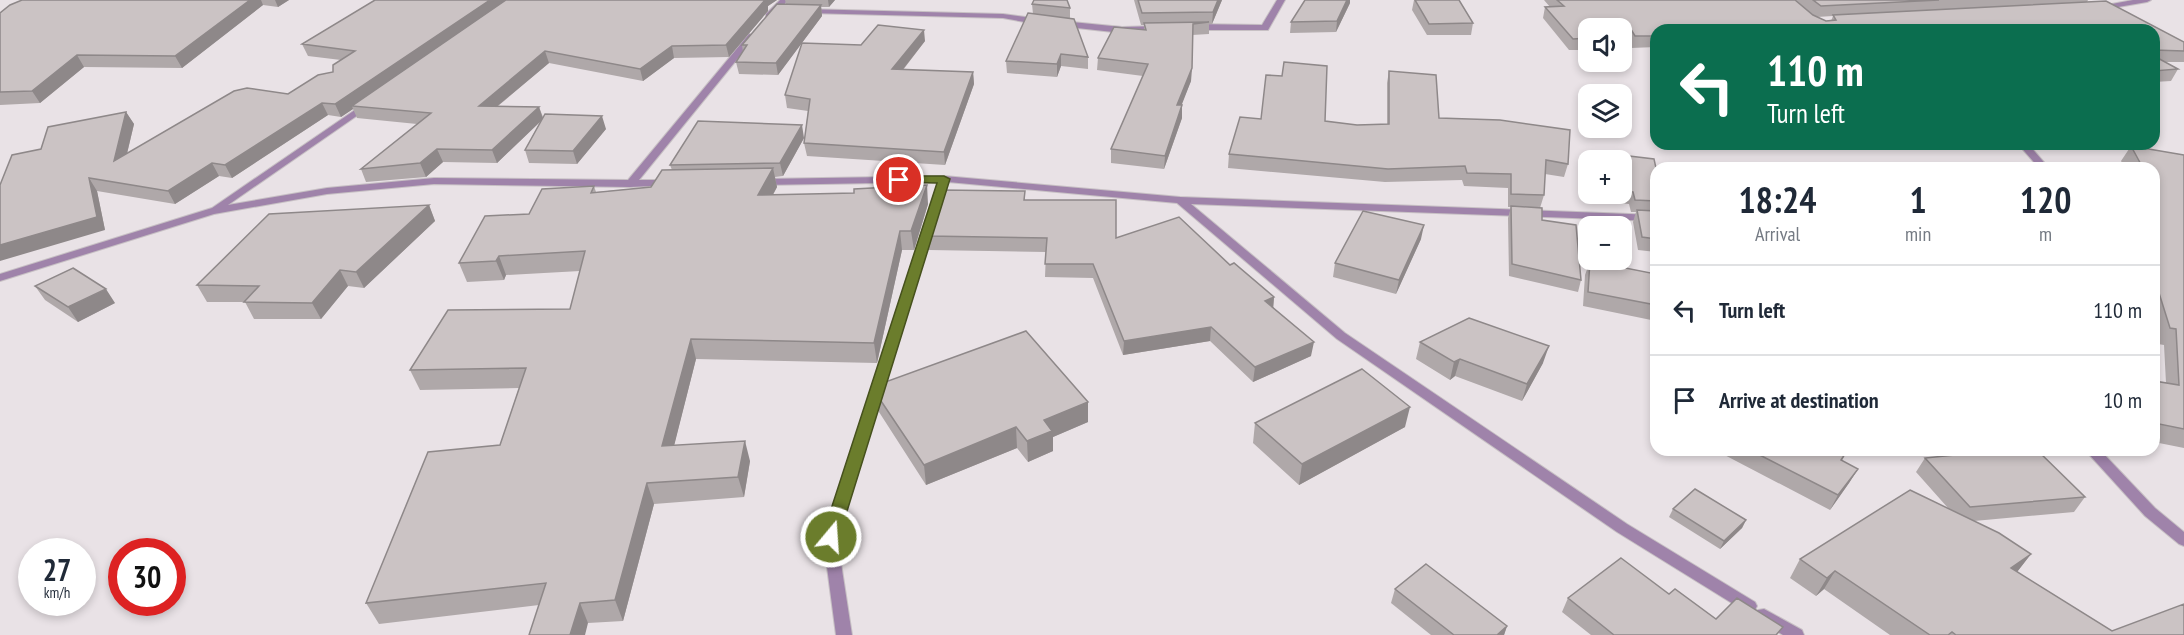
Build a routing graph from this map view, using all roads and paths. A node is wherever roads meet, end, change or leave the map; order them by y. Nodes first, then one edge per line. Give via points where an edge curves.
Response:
1 (784, 0) edge
2 (1281, 0) edge
3 (2147, 0) edge
4 (2087, 9) edge
5 (773, 10) junction
6 (784, 11) edge
7 (796, 11) edge
8 (766, 20) edge
9 (1164, 28) edge
10 (1185, 28) edge
11 (758, 29) edge
12 (380, 97) edge
13 (2029, 150) edge
14 (2039, 162) edge
15 (944, 179) junction
16 (747, 182) edge
17 (677, 183) edge
18 (630, 184) junction
19 (1180, 200) junction
20 (212, 211) junction
21 (1650, 218) edge
22 (0, 278) edge
23 (2098, 456) edge
24 (2184, 540) edge
25 (844, 635) edge
26 (1796, 635) edge

1 - 5 street
2 - 10 street via 1265,28
3 - 4 street
5 - 6 street
5 - 8 street
7 - 9 street via 1003,16 1122,30
11 - 18 street
12 - 20 street
13 - 14 street
15 - 16 street
15 - 19 street
15 - 25 street via 831,537
17 - 18 street
18 - 20 street via 434,181 327,191
19 - 21 street
19 - 26 street via 1341,336 1622,528
20 - 22 street
23 - 24 street via 2150,512

